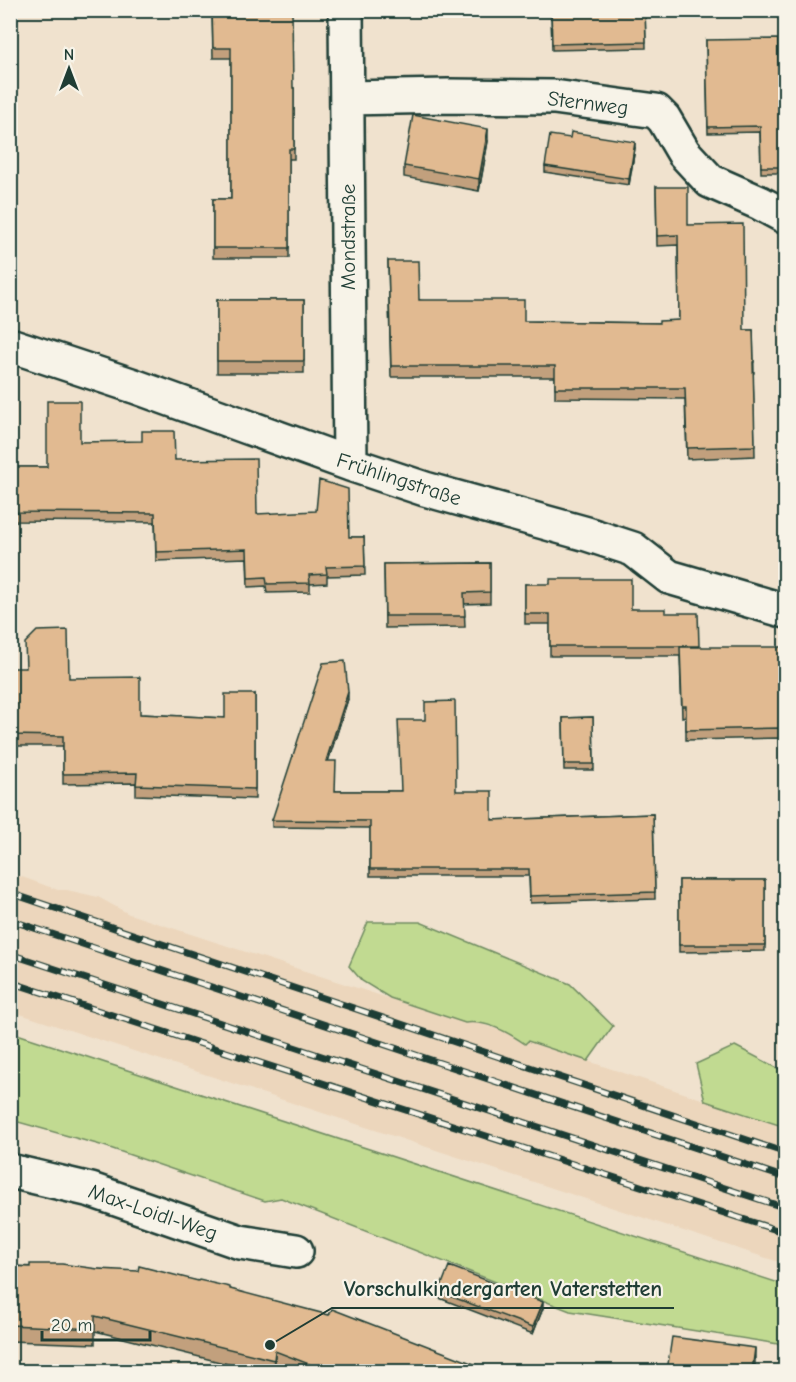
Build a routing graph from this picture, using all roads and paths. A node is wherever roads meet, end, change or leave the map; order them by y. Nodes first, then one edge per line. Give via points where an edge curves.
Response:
1 (346, 10) edge
2 (347, 98) junction
3 (786, 217) edge
4 (10, 345) edge
5 (350, 464) junction
6 (786, 611) edge
7 (10, 1171) edge
8 (296, 1251) dead end

1 - 2 street, Mondstraße
2 - 3 street, Sternweg via 554,97 656,111 684,153 710,181
2 - 5 street, Mondstraße
4 - 5 street, Frühlingstraße
5 - 6 street, Frühlingstraße via 633,549 669,577
7 - 8 street, Max-Loidl-Weg via 91,1190 240,1242

